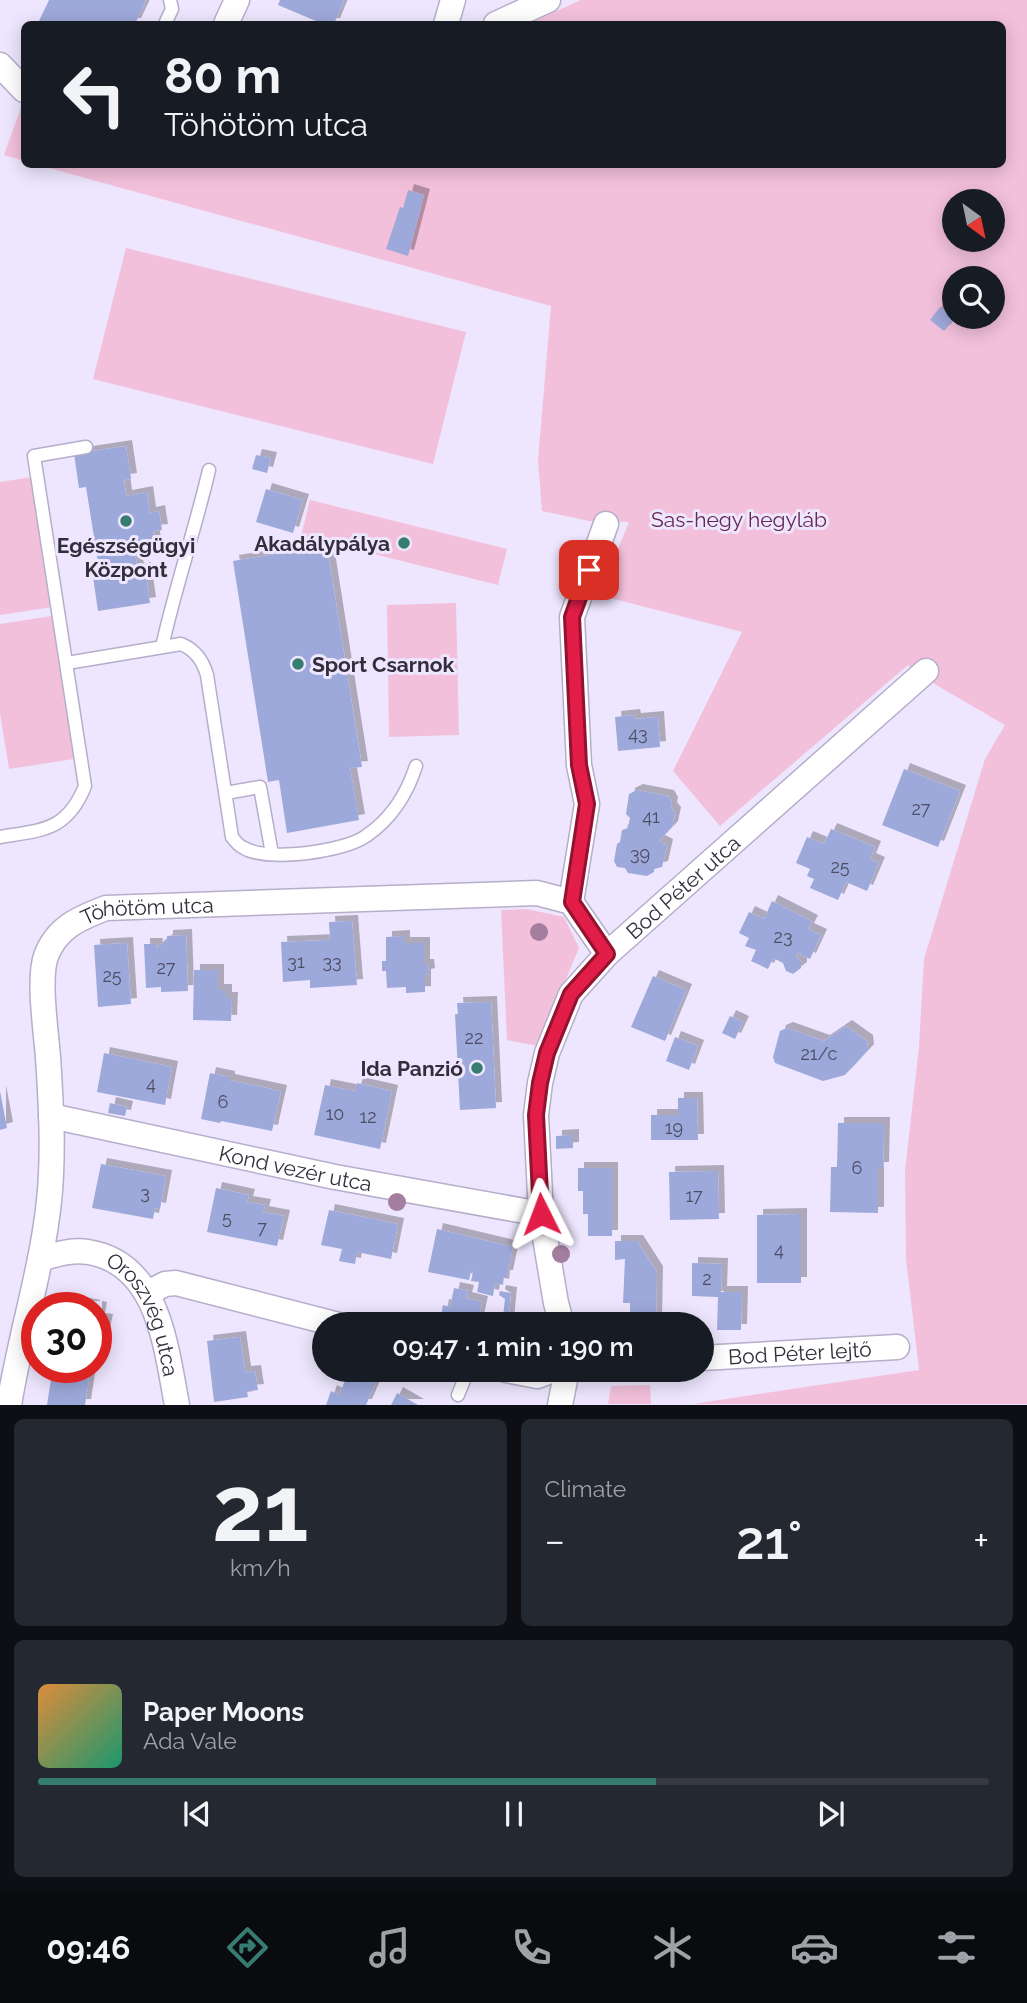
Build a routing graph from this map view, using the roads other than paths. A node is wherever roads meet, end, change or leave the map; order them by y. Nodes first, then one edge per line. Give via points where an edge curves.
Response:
1 (170, 0) edge
2 (237, 0) edge
3 (453, 0) edge
4 (548, 0) edge
5 (166, 21) edge
6 (227, 21) edge
7 (447, 21) edge
8 (502, 21) edge
9 (0, 65) edge
10 (21, 87) edge
11 (86, 447) dead end
12 (209, 470) dead end
13 (606, 524) dead end
14 (162, 648) junction
15 (67, 663) junction
16 (926, 671) dead end
17 (416, 766) dead end
18 (226, 793) junction
19 (0, 837) edge
20 (272, 854) junction
21 (572, 902) junction
22 (607, 954) junction
23 (51, 1116) junction
24 (541, 1214) junction
25 (40, 1259) junction
26 (148, 1293) junction
27 (558, 1312) edge
28 (312, 1318) edge
29 (897, 1348) dead end
30 (714, 1357) edge
31 (463, 1382) edge
32 (565, 1382) edge
33 (458, 1395) dead end
34 (9, 1405) edge
35 (177, 1405) edge
36 (560, 1405) edge

1 - 5 lane
2 - 6 street
3 - 7 street
4 - 8 street
9 - 10 street
11 - 15 lane via 34,456
12 - 14 lane
13 - 21 street via 572,617 579,765 587,804
14 - 15 lane
14 - 18 lane via 190,647 204,665
15 - 19 lane via 85,778 79,802 48,829
16 - 22 street, Bod Péter utca
17 - 20 lane via 400,802 359,841 314,852
18 - 20 lane via 232,837 252,851
18 - 20 lane via 260,787
21 - 22 street
21 - 23 street, Töhötöm utca via 526,893 106,908 75,920 46,957 44,1007
22 - 24 street, Bod Péter utca via 571,994 547,1053 536,1115
23 - 24 street, Kond vezér utca via 335,1177
23 - 25 street, Töhötöm utca via 49,1200
24 - 27 street, Bod Péter utca
25 - 26 street, Oroszvég utca via 88,1251 119,1264
25 - 34 street, Töhötöm utca
26 - 28 street via 176,1283
26 - 35 street, Oroszvég utca via 160,1324
29 - 30 street, Bod Péter lejtő
31 - 33 lane
32 - 36 street

